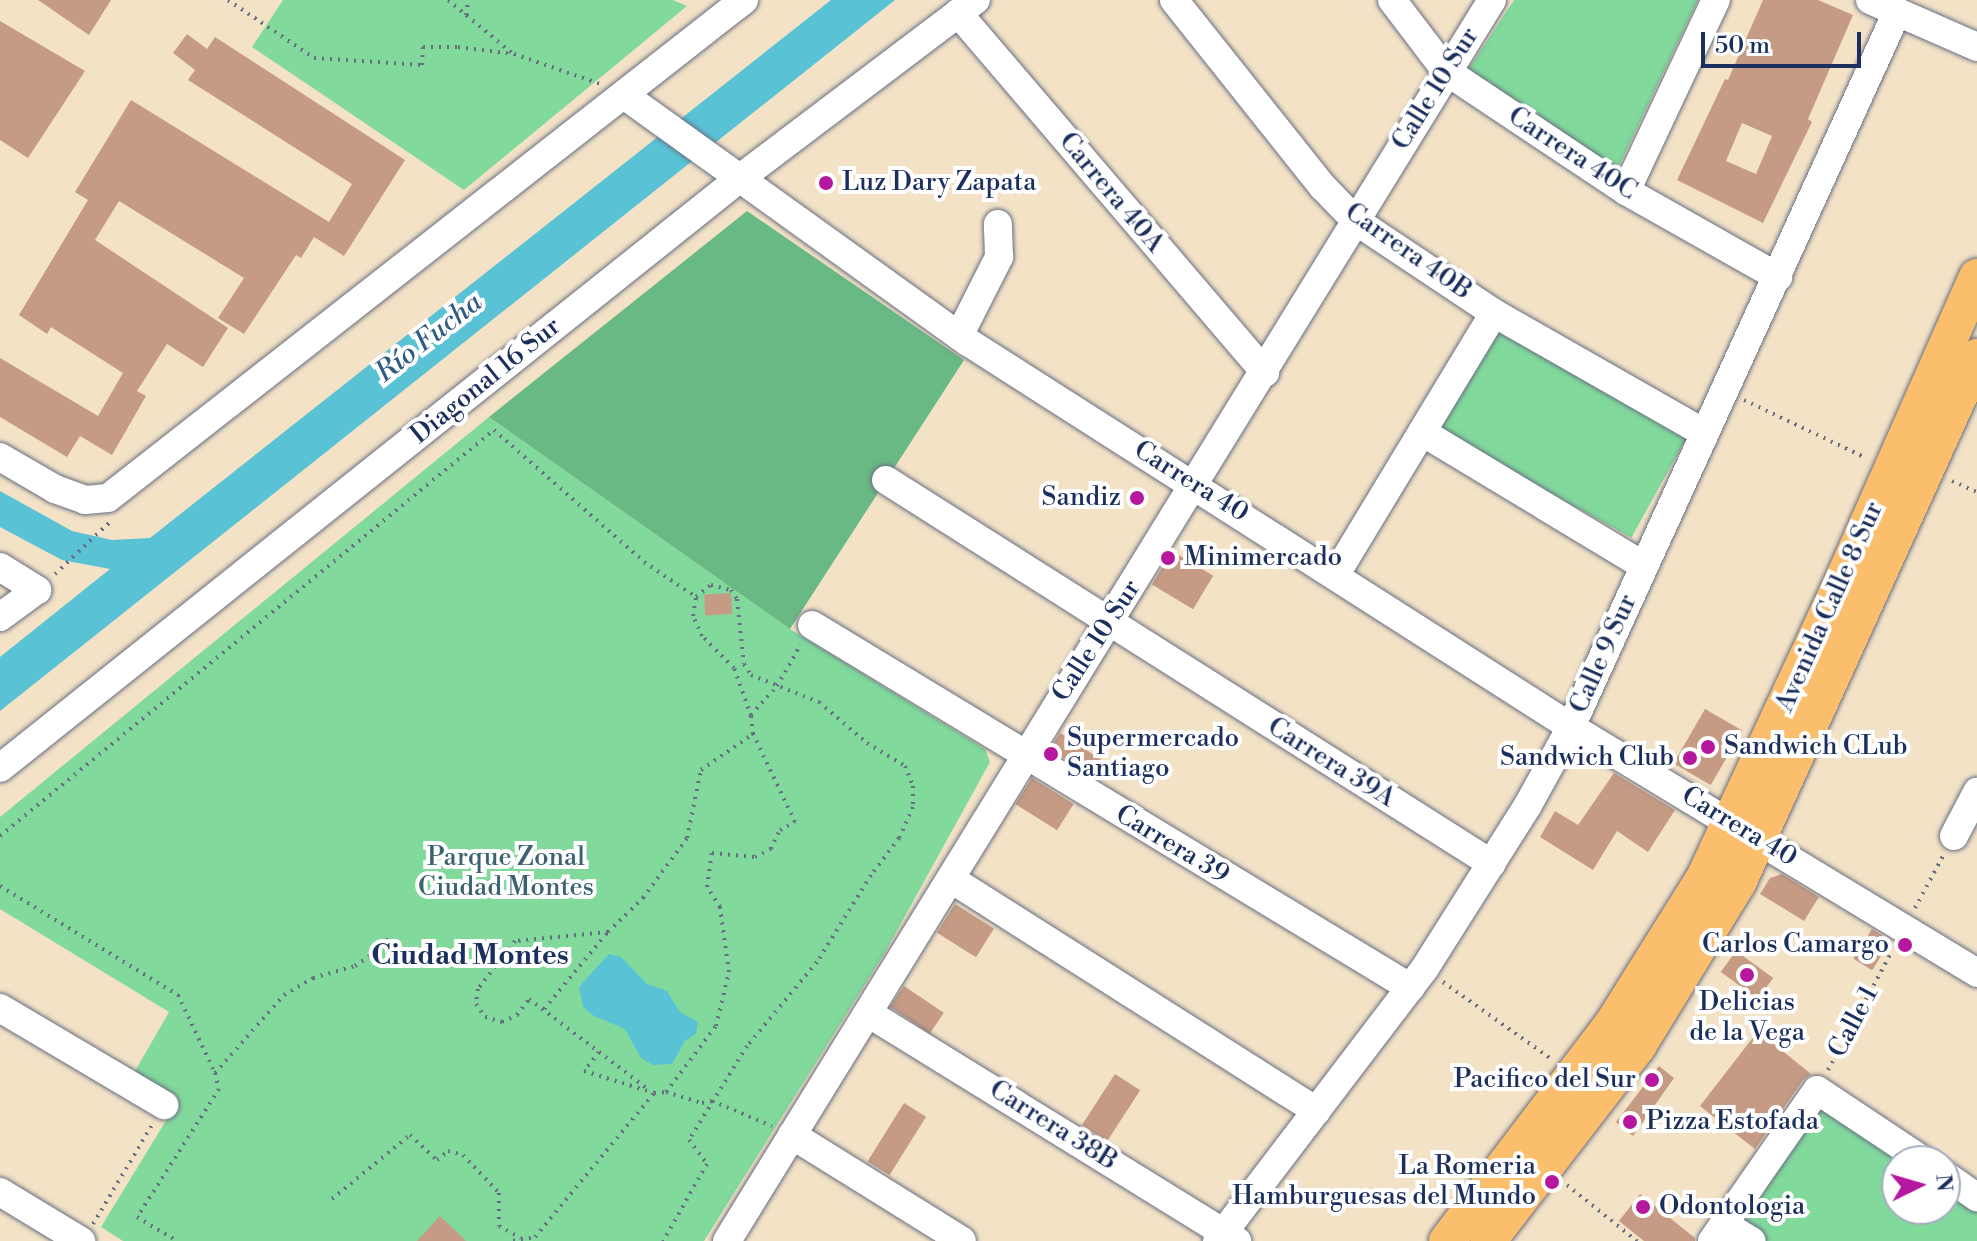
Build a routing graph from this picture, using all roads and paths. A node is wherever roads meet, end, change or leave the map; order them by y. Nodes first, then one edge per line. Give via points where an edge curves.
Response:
1 (228, 0) edge
2 (448, 0) edge
3 (468, 0) edge
4 (744, 0) edge
5 (1174, 0) edge
6 (1392, 0) edge
7 (1492, 0) edge
8 (1716, 0) edge
9 (1870, 0) edge
10 (967, 6) edge
11 (1897, 12) junction
12 (466, 15) junction
13 (1977, 47) edge
14 (514, 54) junction
15 (1446, 71) junction
16 (624, 95) junction
17 (729, 172) junction
18 (1626, 191) junction
19 (1356, 221) junction
20 (998, 224) dead end
21 (1778, 277) junction
22 (1977, 277) edge
23 (1494, 313) junction
24 (959, 336) junction
25 (1977, 357) edge
26 (1265, 373) junction
27 (1723, 391) junction
28 (1422, 432) junction
29 (1703, 432) junction
30 (0, 457) edge
31 (1875, 462) dead end
32 (886, 480) dead end
33 (1949, 480) dead end
34 (1195, 484) junction
35 (1977, 492) edge
36 (114, 506) junction
37 (1644, 566) junction
38 (0, 567) edge
39 (1336, 574) junction
40 (37, 590) junction
41 (696, 597) junction
42 (0, 617) edge
43 (1109, 624) junction
44 (812, 625) joint
45 (777, 686) junction
46 (751, 716) junction
47 (1571, 727) junction
48 (753, 734) junction
49 (1023, 755) junction
50 (0, 768) edge
51 (1977, 792) edge
52 (1746, 831) junction
53 (0, 836) edge
54 (1954, 836) joint
55 (1492, 864) junction
56 (951, 879) junction
57 (0, 886) edge
58 (1904, 928) junction
59 (608, 932) junction
60 (389, 938) dead end
61 (1977, 973) edge
62 (1418, 978) junction
63 (0, 1008) edge
64 (544, 1009) junction
65 (868, 1013) junction
66 (599, 1052) junction
67 (215, 1073) junction
68 (1575, 1076) junction
69 (1817, 1090) junction
70 (666, 1092) junction
71 (654, 1093) junction
72 (712, 1101) junction
73 (164, 1105) joint
74 (1317, 1111) junction
75 (792, 1135) junction
76 (1900, 1145) edge
77 (1545, 1167) junction
78 (0, 1192) edge
79 (332, 1199) dead end
80 (1719, 1233) edge
81 (86, 1234) edge
82 (521, 1238) junction
83 (1226, 1238) edge
84 (177, 1241) edge
85 (513, 1241) edge
86 (663, 1241) edge
87 (727, 1241) edge
88 (962, 1241) edge
89 (1447, 1241) edge
90 (1488, 1241) edge
91 (1637, 1241) edge
92 (1752, 1241) edge

1 - 14 path via 314,58 422,65 423,47
2 - 12 path
3 - 12 path
4 - 16 street
5 - 19 street, Carrera 40B
6 - 15 street, Carrera 40C
7 - 15 street, Calle 10 Sur
8 - 18 street
9 - 11 street
10 - 17 street, Diagonal 16 Sur
10 - 26 street, Carrera 40A
11 - 13 street
11 - 21 street, Calle 9 Sur
12 - 14 path
14 - 16 path
15 - 18 street, Carrera 40C
15 - 19 street, Calle 10 Sur
16 - 17 street, Carrera 40
16 - 36 street
17 - 24 street, Carrera 40
17 - 50 street, Diagonal 16 Sur
18 - 21 street, Carrera 40C
19 - 23 street, Carrera 40B
19 - 26 street, Calle 10 Sur
20 - 24 street via 999,257
21 - 27 street, Calle 9 Sur
22 - 52 main road, Avenida Calle 8 Sur
23 - 28 street
23 - 29 street, Carrera 40B
24 - 34 street, Carrera 40
25 - 52 main road, Avenida Calle 8 Sur
26 - 34 street, Calle 10 Sur
27 - 29 street, Calle 9 Sur
27 - 31 path
28 - 37 street
28 - 39 street
29 - 37 street, Calle 9 Sur
30 - 36 street via 55,489
32 - 43 street, Carrera 39A
33 - 35 path
34 - 39 street, Carrera 40
34 - 43 street, Calle 10 Sur
36 - 40 path
37 - 47 street, Calle 9 Sur
38 - 40 street
39 - 47 street, Carrera 40
40 - 42 street
41 - 45 path via 711,585 731,590 737,599 744,664 751,675
41 - 46 path via 693,616 702,636 734,668
41 - 53 path via 644,562 494,430
43 - 49 street, Calle 10 Sur
43 - 55 street, Carrera 39A
44 - 45 path
44 - 49 street, Carrera 39
45 - 46 path
45 - 72 path via 819,702 867,743 905,766 913,786 913,807 899,838 838,931 747,1046
46 - 48 path
47 - 52 street, Carrera 40
47 - 55 street, Calle 9 Sur
48 - 59 path via 701,770 687,838 643,898
48 - 70 path via 795,822 780,830 771,849 755,857 712,853 707,887 720,907 729,972 716,1026
49 - 56 street, Calle 10 Sur
49 - 62 street, Carrera 39
51 - 54 street
52 - 58 street, Carrera 40
52 - 68 main road, Avenida Calle 8 Sur
52 - 77 main road, Avenida Calle 8 Sur via 1672,995
54 - 58 path, Calle 1
55 - 62 street, Calle 9 Sur
56 - 65 street, Calle 10 Sur
56 - 74 street
57 - 67 path via 178,995
58 - 61 street, Carrera 40
58 - 69 path, Calle 1
59 - 64 path
59 - 64 path via 515,941 478,989 476,1004 485,1017 502,1022 517,1015 529,999
60 - 67 path via 355,966 313,978 284,995
62 - 68 path
62 - 74 street, Calle 9 Sur
63 - 73 street
64 - 66 path
65 - 75 street, Calle 10 Sur
65 - 83 street, Carrera 38B
66 - 71 path
66 - 71 path via 584,1071
67 - 84 path via 219,1089 137,1217
68 - 89 main road, Avenida Calle 8 Sur
69 - 76 street
69 - 80 street
70 - 71 path
70 - 72 path
71 - 82 path via 535,1237
72 - 75 path
72 - 86 path via 689,1140 707,1164
73 - 81 path
74 - 83 street, Calle 9 Sur
75 - 87 street, Calle 10 Sur
75 - 88 street
77 - 90 main road, Avenida Calle 8 Sur
77 - 91 path
78 - 81 street
79 - 82 path via 410,1135 437,1160 448,1151 463,1155 499,1193 499,1226
80 - 92 street
82 - 85 path

